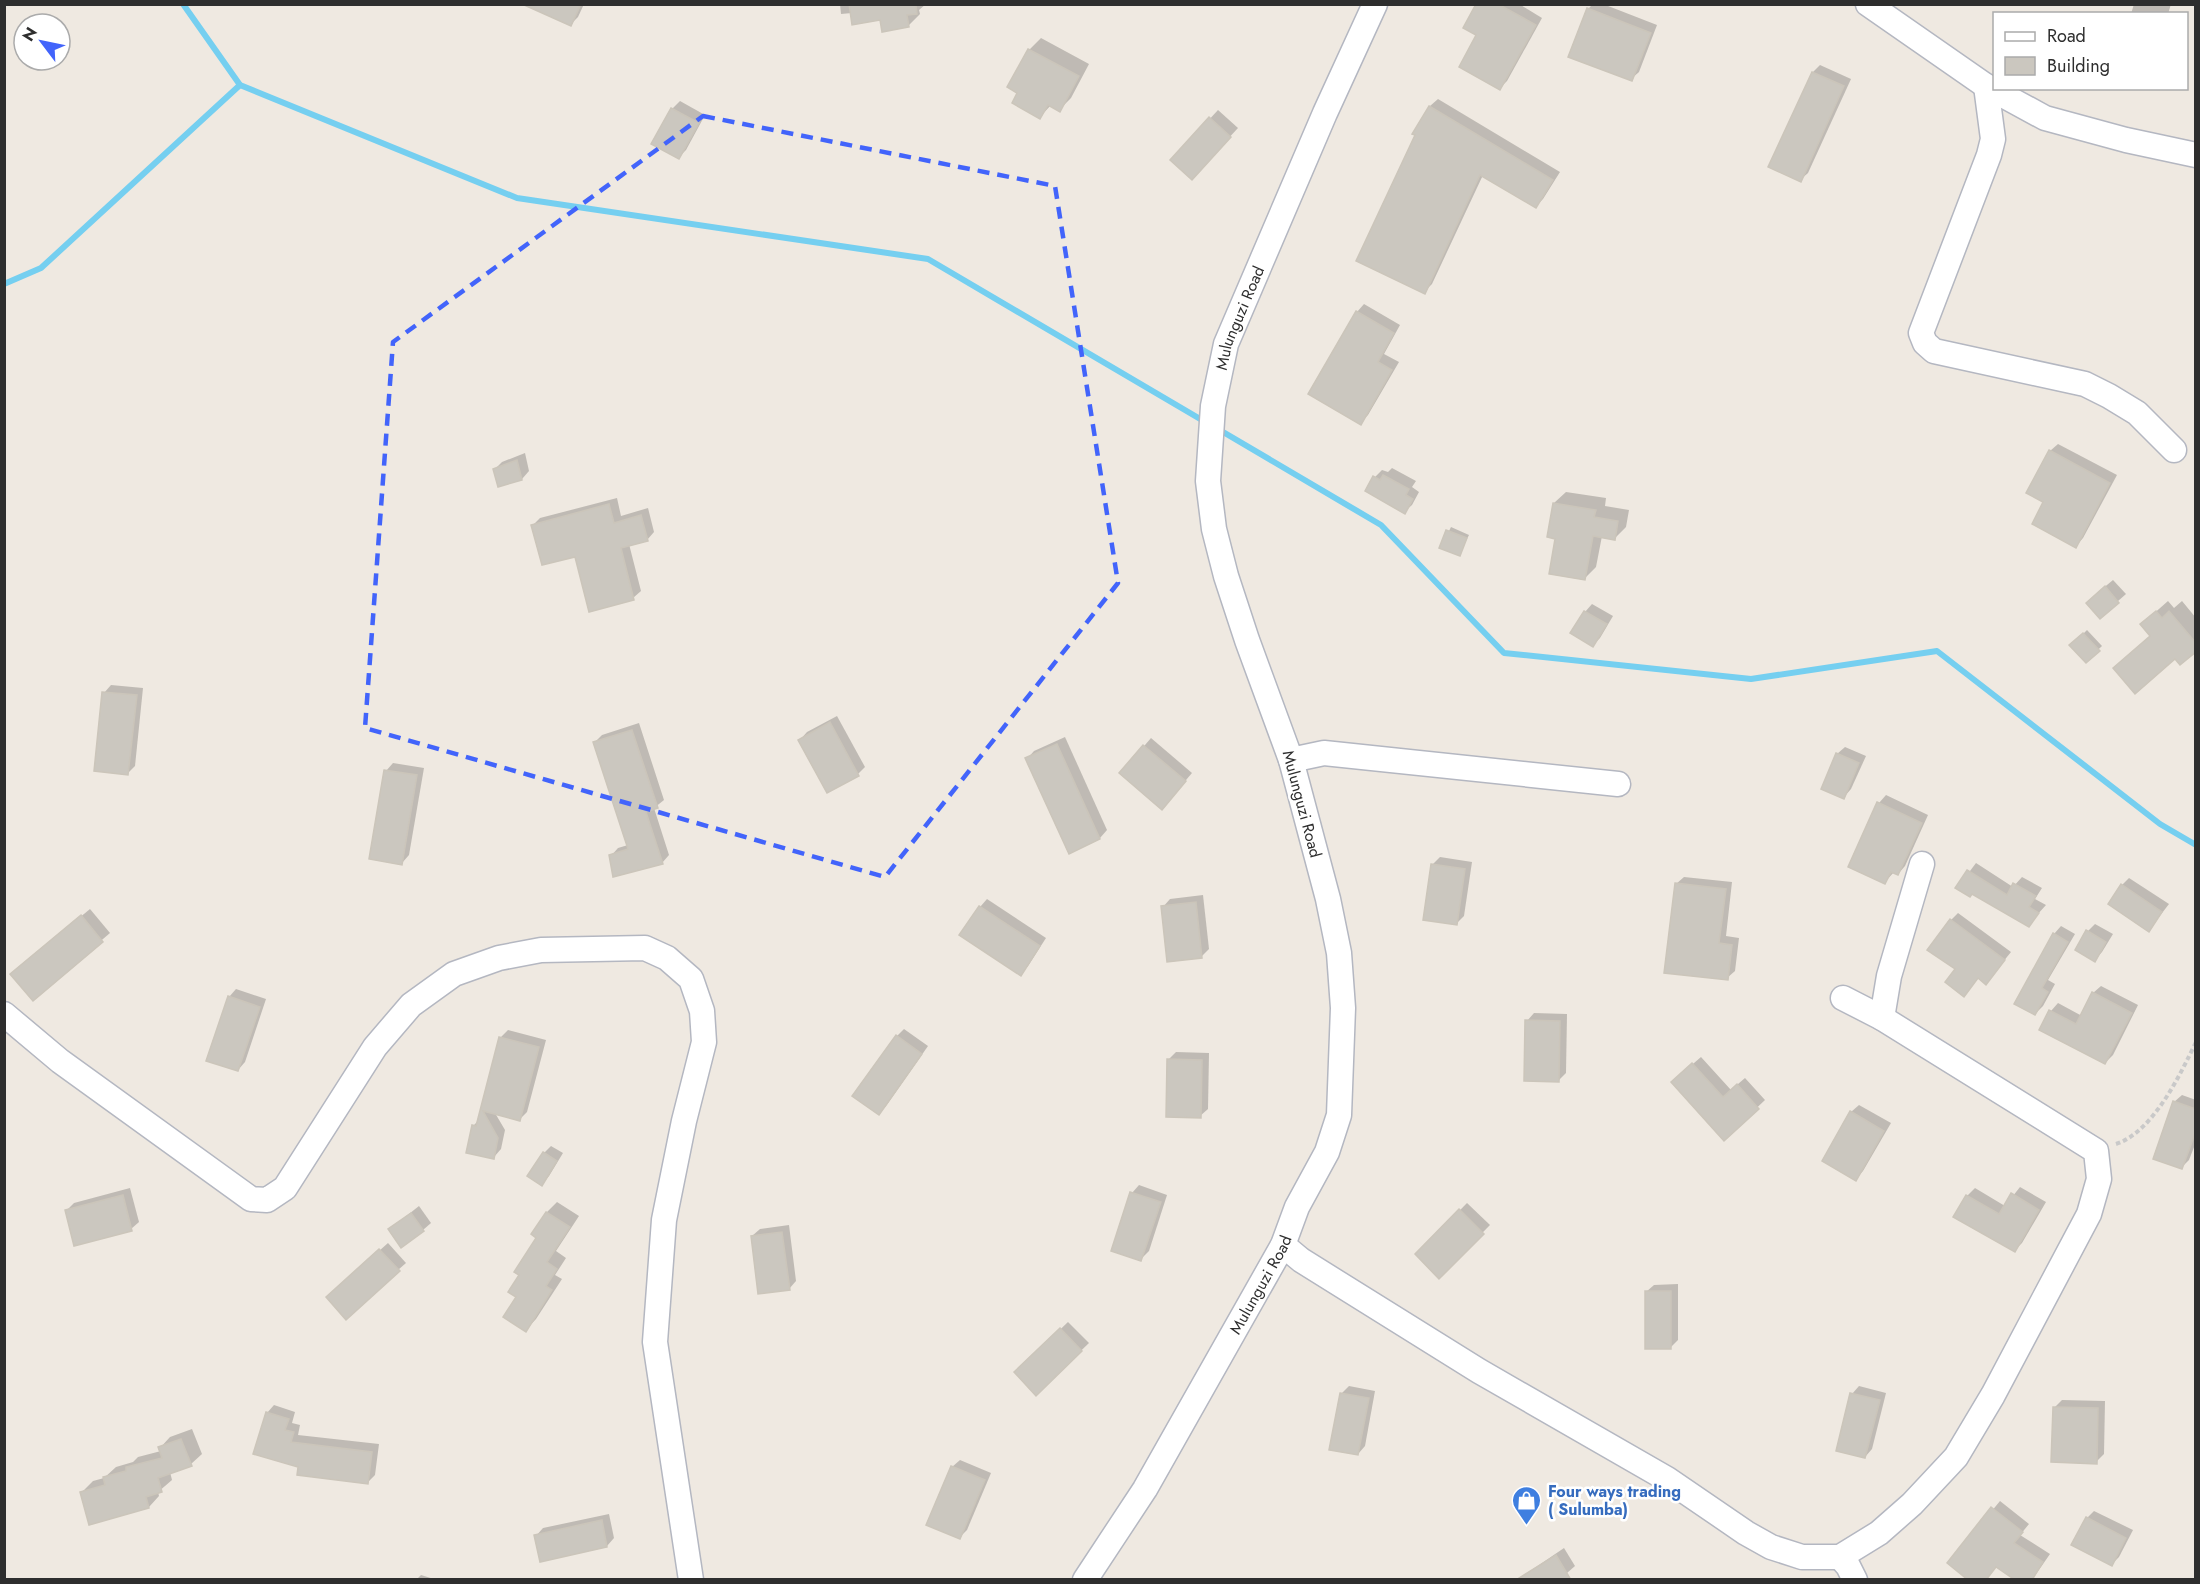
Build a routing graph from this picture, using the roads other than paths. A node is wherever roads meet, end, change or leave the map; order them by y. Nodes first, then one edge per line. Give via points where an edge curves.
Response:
1 (1375, 4) edge
2 (1868, 4) edge
3 (1986, 86) junction
4 (1993, 90) edge
5 (1993, 90) edge
6 (2196, 155) edge
7 (2174, 450) dead end
8 (1291, 760) junction
9 (1618, 784) dead end
10 (1922, 864) dead end
11 (1843, 998) dead end
12 (4, 1014) edge
13 (1882, 1018) junction
14 (1283, 1245) junction
15 (1840, 1557) junction
16 (691, 1580) edge
17 (1085, 1580) edge
18 (1855, 1580) edge

1 - 8 street, Mulunguzi Road via 1226,344 1213,406 1208,481 1214,529 1226,576
2 - 3 street
3 - 4 street
3 - 7 street via 1993,139 1921,333 1925,342 1934,351 2085,384 2137,413
5 - 6 street via 2045,118
8 - 9 street via 1324,753
8 - 14 street, Mulunguzi Road via 1328,899 1339,953 1343,1008 1338,1115 1327,1152 1297,1207
10 - 13 street via 1889,976
11 - 13 street
12 - 16 street via 60,1061 251,1199 267,1200 285,1188 375,1047 411,1005 454,974 499,958 541,950 645,948 667,958 691,979 702,1011 704,1042 664,1220 655,1342
13 - 15 street via 2096,1151 2099,1179 2089,1214 1956,1457 1879,1533
14 - 15 street via 1469,1365 1667,1479 1763,1542 1802,1557
14 - 17 street, Mulunguzi Road via 1146,1489
15 - 18 street

